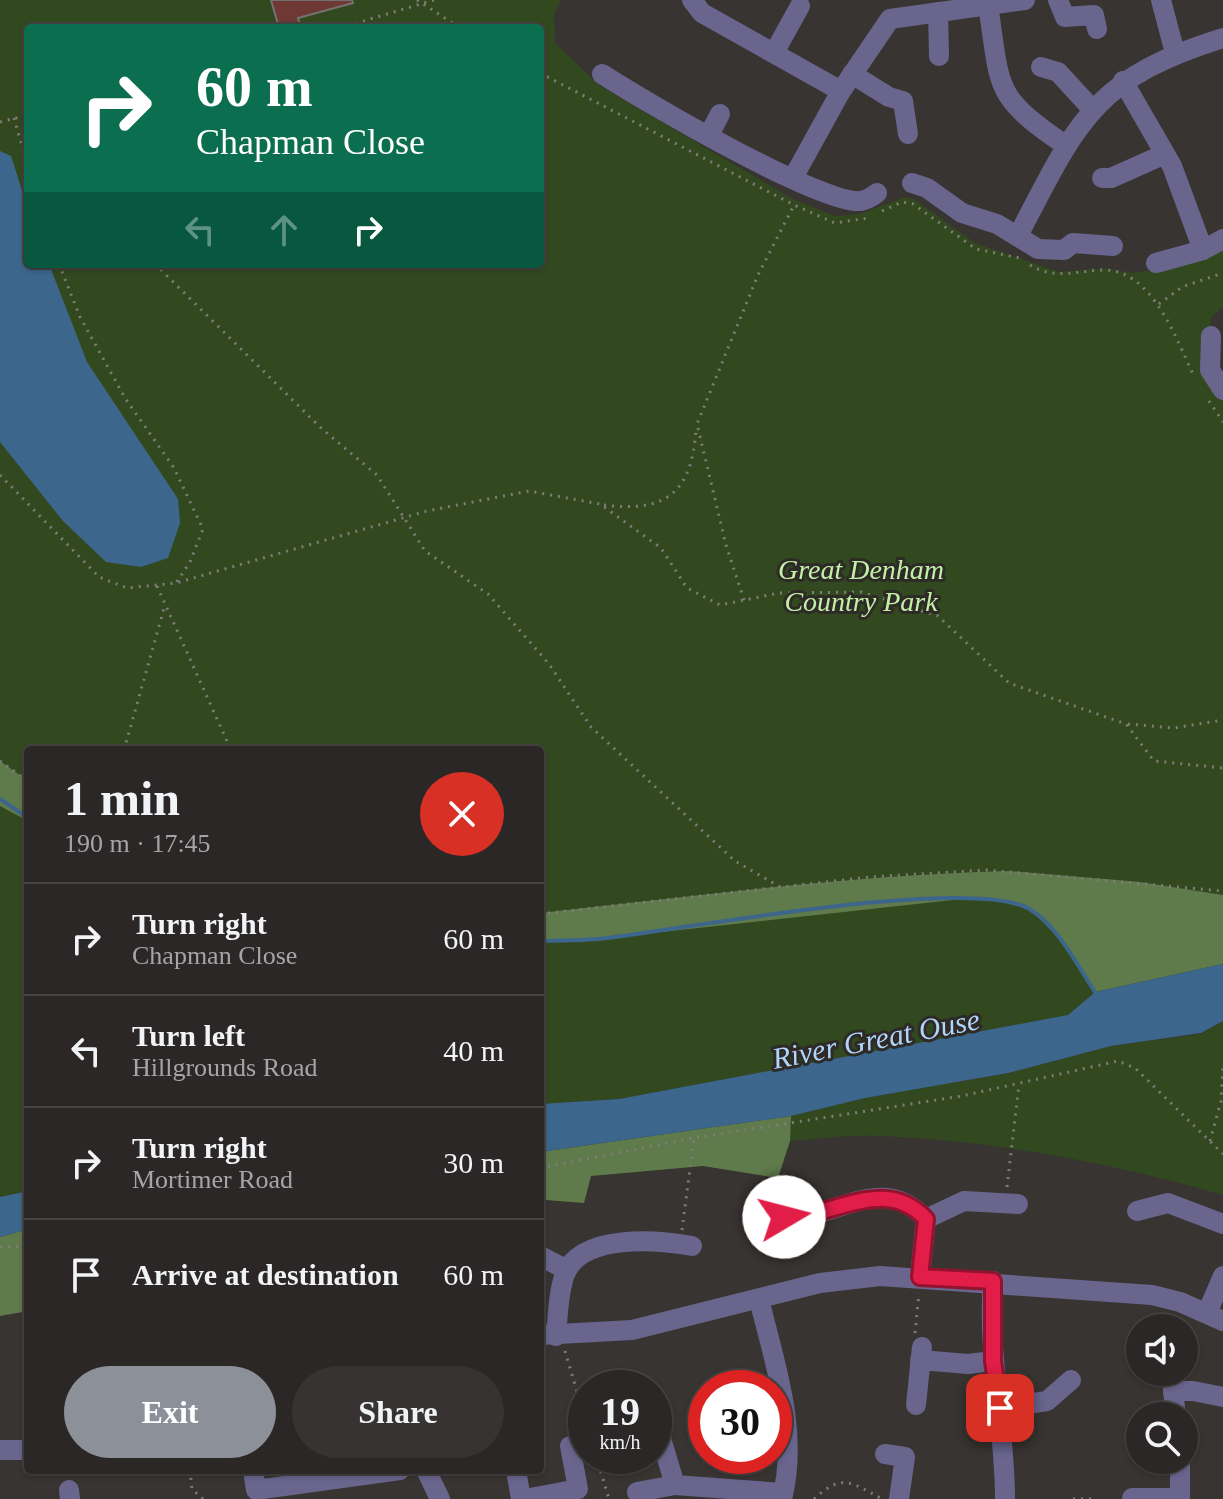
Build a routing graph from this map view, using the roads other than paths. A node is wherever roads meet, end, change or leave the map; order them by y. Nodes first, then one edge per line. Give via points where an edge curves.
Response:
1 (692, 0) edge
2 (1025, 0) edge
3 (1161, 0) edge
4 (988, 5) junction
5 (1058, 5) edge
6 (800, 6) dead end
7 (888, 9) edge
8 (938, 12) junction
9 (1097, 29) dead end
10 (1223, 38) edge
11 (774, 53) junction
12 (1175, 53) junction
13 (939, 56) dead end
14 (1041, 67) dead end
15 (602, 74) dead end
16 (1123, 81) junction
17 (846, 82) junction
18 (1092, 109) junction
19 (720, 114) dead end
20 (908, 134) dead end
21 (709, 135) junction
22 (1065, 145) junction
23 (1165, 154) junction
24 (793, 178) junction
25 (1102, 178) dead end
26 (912, 183) dead end
27 (877, 193) dead end
28 (1018, 236) junction
29 (1223, 239) edge
30 (1113, 246) dead end
31 (1203, 250) junction
32 (1165, 261) dead end
33 (1211, 336) dead end
34 (1213, 391) edge
35 (1008, 1199) road end
36 (1137, 1211) dead end
37 (780, 1213) dead end
38 (926, 1219) junction
39 (1223, 1224) edge
40 (685, 1240) road end
41 (544, 1258) edge
42 (567, 1270) junction
43 (1223, 1276) edge
44 (920, 1277) junction
45 (993, 1281) junction
46 (759, 1299) junction
47 (1215, 1317) edge
48 (553, 1335) edge
49 (993, 1361) junction
50 (1071, 1380) dead end
51 (1223, 1397) edge
52 (1174, 1402) edge
53 (916, 1405) dead end
54 (1000, 1408) junction
55 (0, 1450) edge
56 (24, 1450) edge
57 (885, 1454) dead end
58 (254, 1474) edge
59 (360, 1474) edge
60 (428, 1474) edge
61 (517, 1474) edge
62 (575, 1474) edge
63 (672, 1474) edge
64 (1180, 1474) edge
65 (318, 1477) edge
66 (675, 1485) junction
67 (637, 1492) dead end
68 (290, 1494) edge
69 (783, 1496) edge
70 (546, 1497) edge
71 (1132, 1498) edge
72 (1180, 1498) edge
73 (440, 1499) edge
74 (523, 1499) edge
75 (899, 1499) edge
76 (1006, 1499) edge

1 - 11 street via 702,13
2 - 4 street
3 - 12 street
4 - 8 street
4 - 22 street via 1005,95 1027,120
5 - 9 street via 1071,18 1094,15
6 - 11 street
7 - 8 street
7 - 17 street
8 - 13 street
10 - 12 street
11 - 17 street
12 - 16 street
14 - 18 street via 1058,72
15 - 21 street
16 - 18 street
16 - 23 street
17 - 20 street via 903,101
17 - 24 street
18 - 22 street
19 - 21 street
21 - 24 street via 742,157
22 - 28 street
23 - 25 street
23 - 31 street
24 - 27 street via 861,201
26 - 28 street via 962,213
28 - 30 street via 1038,249 1064,250 1073,243
29 - 31 street
31 - 32 street
33 - 34 street
35 - 38 street via 964,1201
36 - 39 street via 1168,1203
37 - 38 street via 813,1215 885,1197 914,1206
38 - 44 street
40 - 42 street via 630,1241 578,1257
41 - 42 street
42 - 48 street
43 - 47 street
44 - 45 street
44 - 46 street via 848,1279
45 - 47 street via 1152,1295
45 - 49 street
46 - 48 street via 632,1330
46 - 69 street via 788,1423
49 - 53 street via 968,1364 921,1354
49 - 54 street
50 - 54 street via 1047,1401
51 - 52 street via 1172,1383
54 - 76 street
55 - 56 street
57 - 75 street via 905,1457
58 - 68 street via 256,1490
59 - 65 street
60 - 73 street
61 - 74 street
62 - 70 street via 578,1489
63 - 66 street
64 - 72 street
65 - 68 street
66 - 67 street
66 - 69 street
70 - 74 street
71 - 72 street

